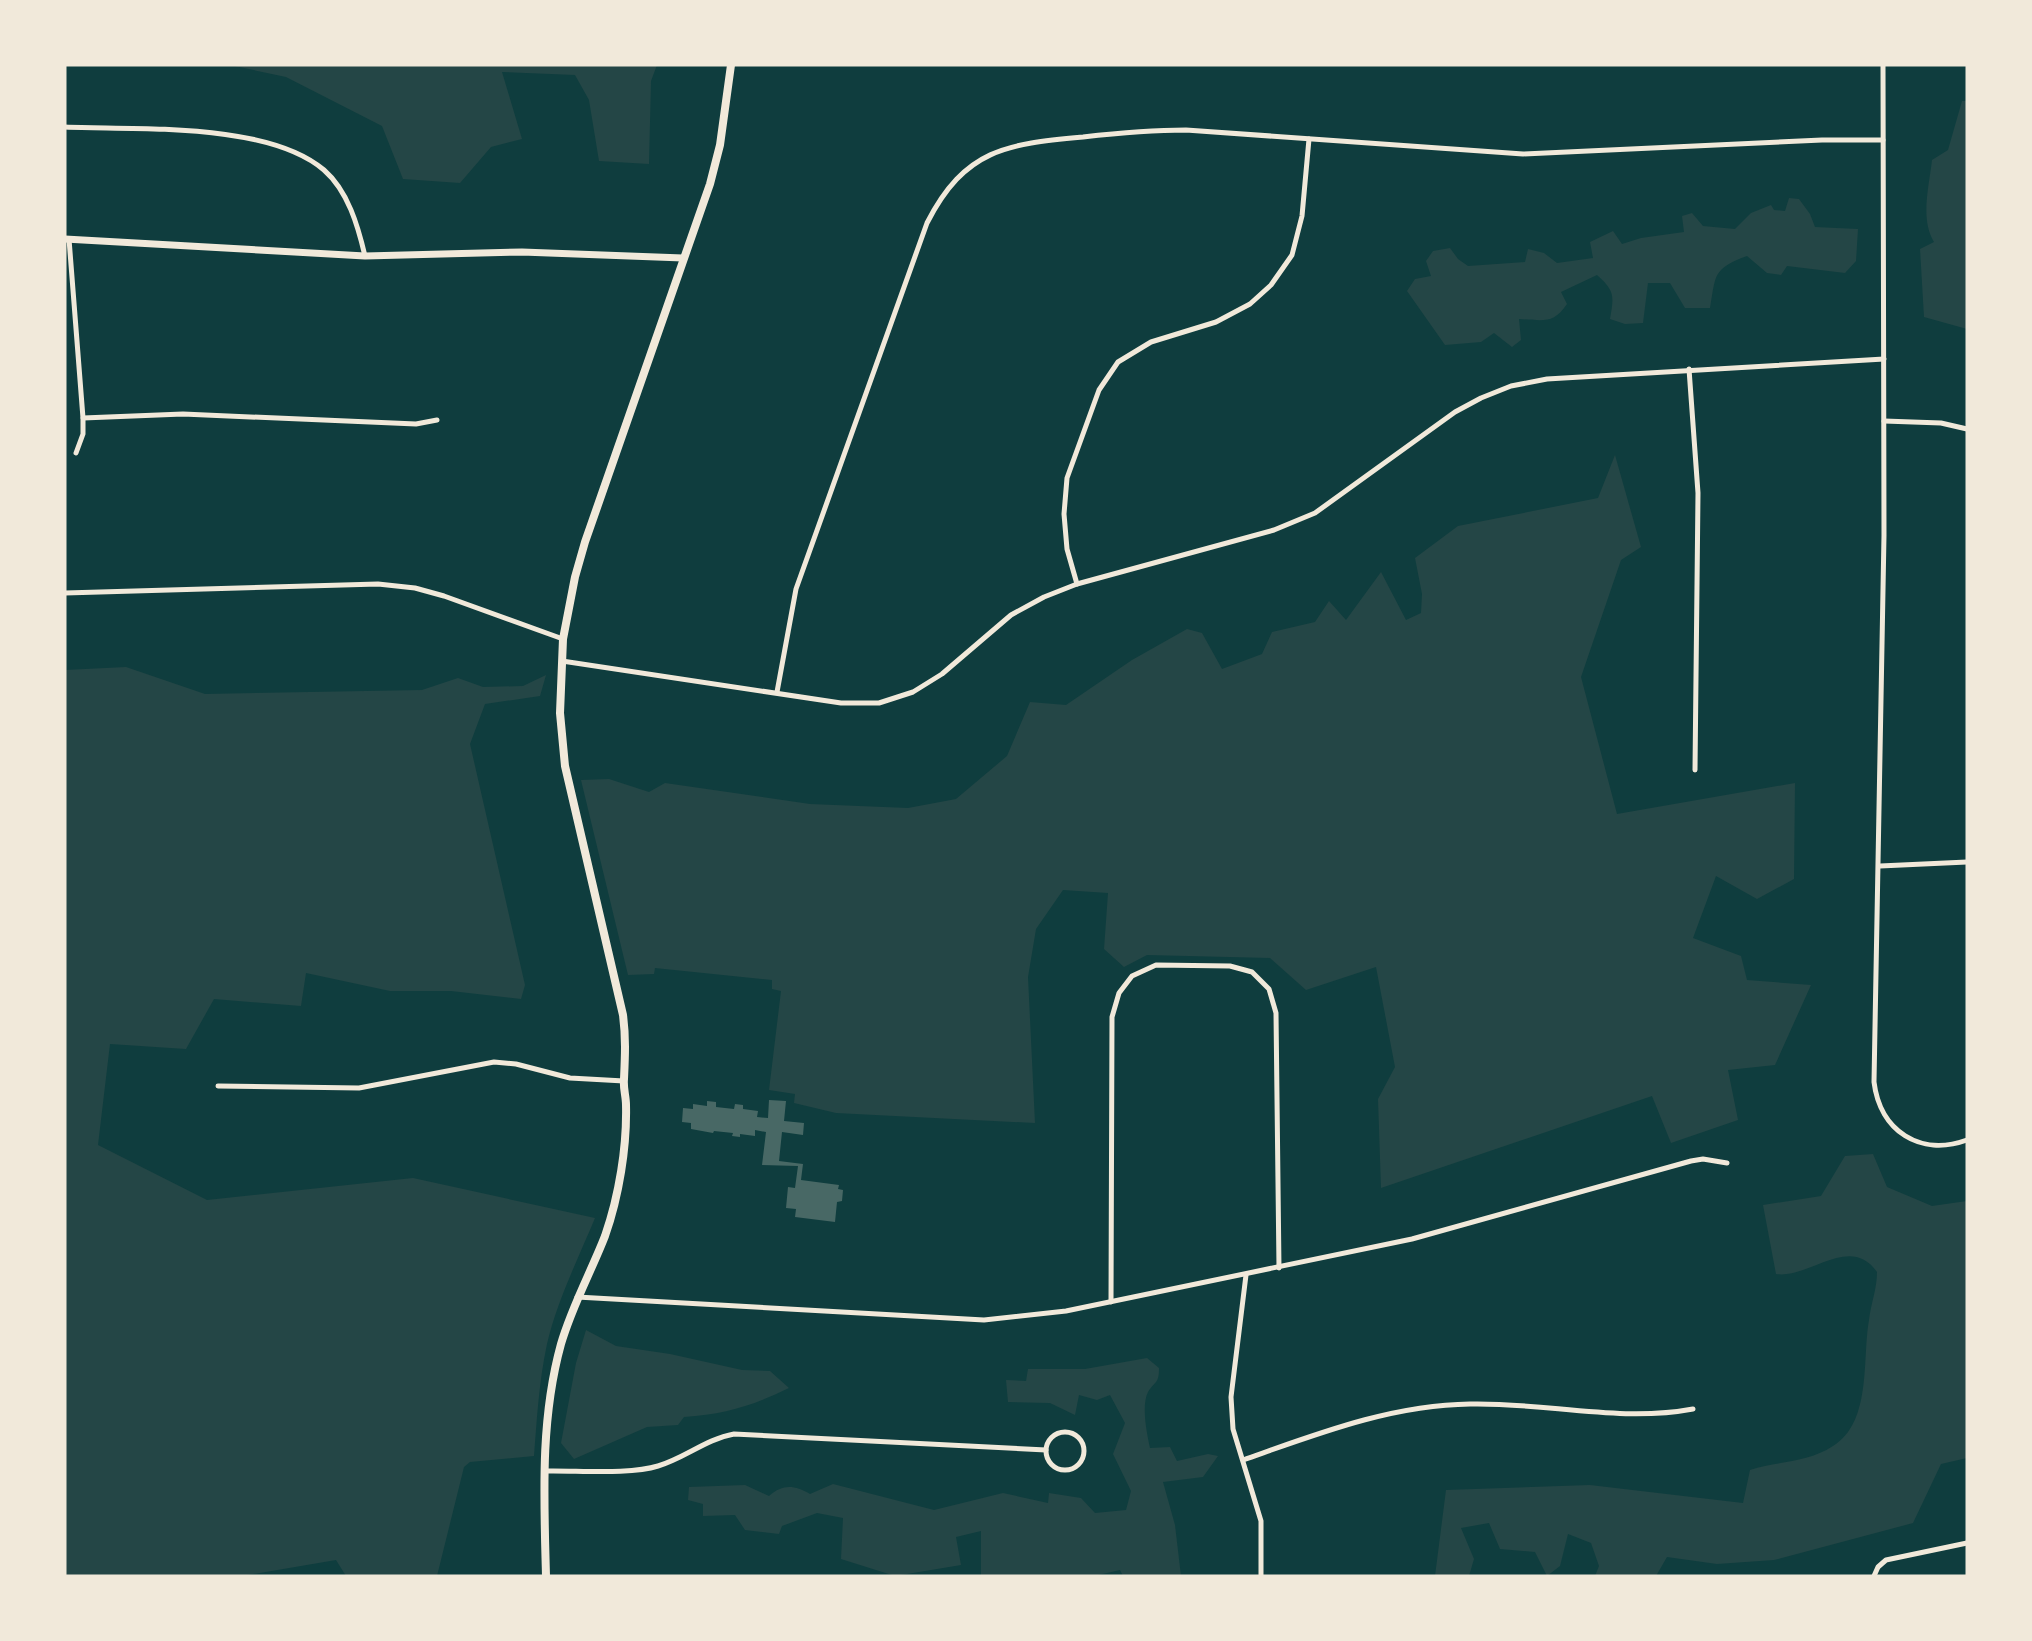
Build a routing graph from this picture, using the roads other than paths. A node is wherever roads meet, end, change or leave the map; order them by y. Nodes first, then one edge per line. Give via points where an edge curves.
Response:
1 (731, 65) edge
2 (1883, 65) edge
3 (65, 127) edge
4 (1309, 139) junction
5 (1884, 140) junction
6 (67, 239) edge
7 (365, 256) junction
8 (683, 258) junction
9 (1884, 359) junction
10 (1689, 369) junction
11 (83, 418) junction
12 (437, 420) dead end
13 (1884, 421) junction
14 (1967, 429) edge
15 (76, 453) dead end
16 (1077, 584) junction
17 (65, 593) edge
18 (563, 639) junction
19 (562, 661) junction
20 (777, 692) junction
21 (1695, 770) dead end
22 (1967, 862) edge
23 (1880, 866) junction
24 (624, 1081) junction
25 (218, 1086) dead end
26 (1967, 1140) edge
27 (1727, 1163) dead end
28 (1279, 1268) junction
29 (1246, 1275) junction
30 (577, 1297) junction
31 (1111, 1302) junction
32 (1693, 1409) dead end
33 (1046, 1450) junction
34 (1243, 1460) junction
35 (544, 1471) junction
36 (1967, 1543) edge
37 (546, 1576) edge
38 (1261, 1576) edge
39 (1874, 1576) edge

1 - 8 main road via 720,145
2 - 5 street
3 - 7 street via 225,133 259,139 302,157 324,170 341,189
4 - 5 street via 1523,155
4 - 16 street via 1292,255 1271,285 1250,304 1216,323 1151,342 1118,362 1099,390 1067,478 1067,549
4 - 20 street via 1150,130 1027,142 998,150 965,170 941,195 927,223 796,589
5 - 9 street
6 - 7 street
6 - 11 street
7 - 8 street via 522,252
8 - 18 main road via 584,542
9 - 10 street
9 - 13 street
10 - 16 street via 1547,379 1511,386 1455,412 1315,513 1274,530
10 - 21 street via 1698,493
11 - 12 street via 183,414 416,424
11 - 15 street
13 - 14 street
13 - 23 street
16 - 20 street via 1011,615 942,674 913,692 879,703
17 - 18 street via 378,584 444,596
18 - 19 main road
19 - 20 street
19 - 24 main road via 565,766 623,1015
22 - 23 street
23 - 26 street via 1876,1097 1890,1123 1915,1141 1944,1146
24 - 25 street via 570,1078 516,1063 494,1062 359,1088
24 - 30 main road via 625,1133 610,1218
27 - 28 street via 1691,1161 1437,1232
28 - 29 street
28 - 31 street via 1276,1013 1269,989 1252,972 1230,966 1156,965 1132,976 1119,993 1112,1017
29 - 31 street
29 - 34 street via 1231,1396 1233,1429
30 - 31 street via 984,1320
30 - 35 main road via 561,1345 549,1406
32 - 34 street via 1629,1414 1472,1403 1428,1406 1347,1424
33 - 33 street via 1050,1440 1063,1432 1078,1437 1084,1452 1077,1466 1062,1470 1052,1465
33 - 35 street via 734,1434 652,1468
34 - 38 street via 1261,1521
35 - 37 main road
36 - 39 street via 1886,1560

